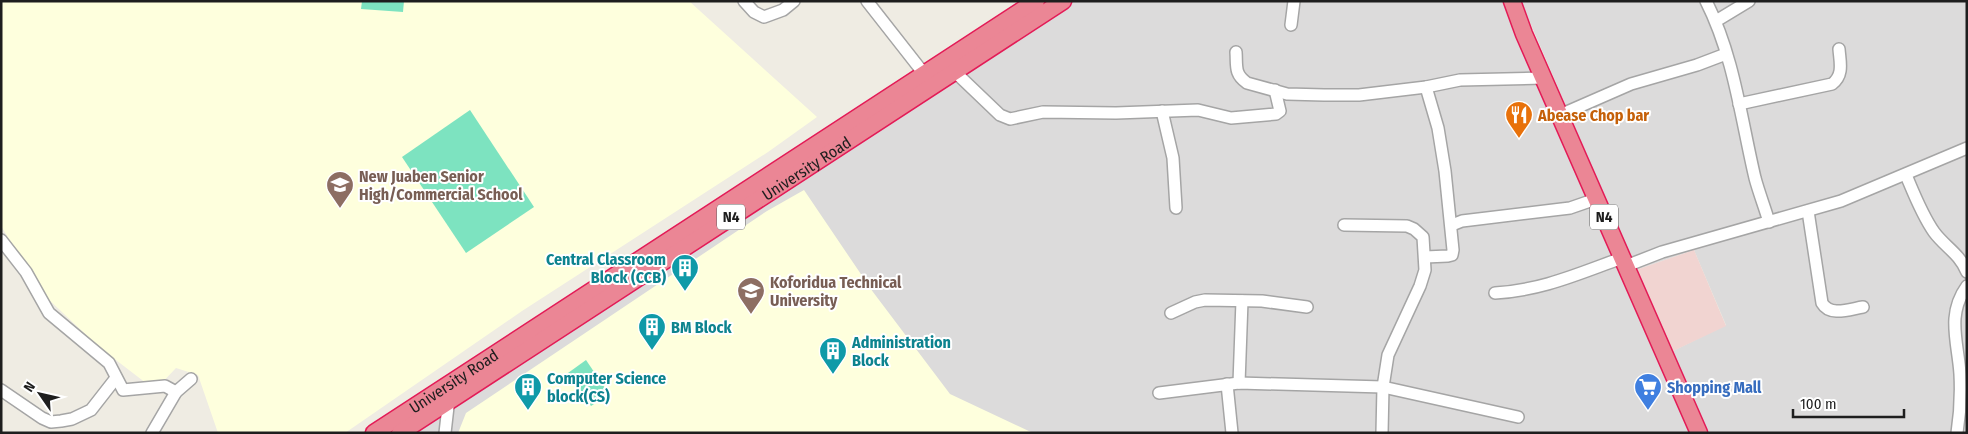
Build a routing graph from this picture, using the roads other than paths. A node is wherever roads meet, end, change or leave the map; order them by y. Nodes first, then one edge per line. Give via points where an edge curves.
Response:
1 (744, 1) edge
2 (794, 1) edge
3 (867, 1) edge
4 (1036, 1) edge
5 (1063, 1) edge
6 (1294, 1) edge
7 (1706, 1) edge
8 (1749, 1) edge
9 (1513, 2) edge
10 (1716, 21) junction
11 (1291, 25) dead end
12 (1838, 49) dead end
13 (1236, 52) dead end
14 (1726, 54) junction
15 (954, 71) junction
16 (925, 75) junction
17 (1543, 78) junction
18 (1426, 87) junction
19 (1275, 90) junction
20 (1739, 104) junction
21 (1162, 111) junction
22 (1560, 115) junction
23 (1967, 148) edge
24 (1906, 175) junction
25 (1596, 199) junction
26 (1176, 208) dead end
27 (1808, 212) junction
28 (1769, 222) junction
29 (1452, 225) junction
30 (1344, 226) dead end
31 (1, 240) edge
32 (1425, 257) junction
33 (1624, 262) junction
34 (1967, 272) edge
35 (1967, 286) edge
36 (1495, 293) dead end
37 (1242, 301) junction
38 (1307, 307) dead end
39 (1863, 307) dead end
40 (1171, 313) dead end
41 (1964, 374) edge
42 (116, 378) junction
43 (191, 379) dead end
44 (1239, 382) junction
45 (449, 384) junction
46 (1227, 384) junction
47 (1382, 387) junction
48 (1, 390) edge
49 (176, 392) junction
50 (1159, 393) dead end
51 (449, 402) junction
52 (1518, 417) dead end
53 (152, 433) edge
54 (374, 433) edge
55 (400, 433) edge
56 (445, 433) edge
57 (1232, 433) edge
58 (1382, 433) edge
59 (1699, 433) edge
60 (1957, 433) edge

1 - 2 street via 764,17 783,10
3 - 16 street
4 - 16 highway, University Road / N4
5 - 15 highway, University Road / N4
6 - 11 street
7 - 10 street
8 - 10 street
9 - 17 highway, N4
10 - 14 street
12 - 20 street via 1841,74 1832,84
13 - 19 street via 1238,74 1242,79
14 - 20 street
14 - 22 street via 1631,84
15 - 21 street via 1004,118 1042,112
15 - 51 highway, University Road / N4
16 - 45 highway, University Road / N4
17 - 18 street via 1460,80
17 - 22 highway, N4
18 - 19 street via 1350,95 1286,94
18 - 29 street via 1438,128
19 - 21 street via 1280,111 1276,114 1230,118 1198,110
20 - 28 street via 1755,179
21 - 26 street via 1173,158
22 - 25 highway, N4
23 - 24 street
24 - 27 street
24 - 34 street via 1925,218 1963,262
25 - 29 street via 1570,208 1462,221
25 - 33 highway, N4
27 - 28 street
27 - 39 street via 1822,303 1832,312
28 - 33 street
29 - 32 street via 1452,254
30 - 32 street via 1407,226 1423,237
31 - 42 street via 26,272 49,313 109,363
32 - 47 street via 1420,286 1388,354
33 - 36 street via 1552,284
33 - 59 highway, N4
35 - 41 street via 1954,315
37 - 38 street
37 - 40 street via 1205,300
37 - 44 street
41 - 60 street
42 - 48 street via 91,410 72,419 52,422
42 - 49 street via 123,390 165,386
43 - 49 street
44 - 46 street
44 - 47 street
45 - 51 street
45 - 54 highway, University Road / N4
46 - 50 street
46 - 57 street
47 - 52 street
47 - 58 street
49 - 53 street
51 - 55 highway, University Road / N4
51 - 56 street

